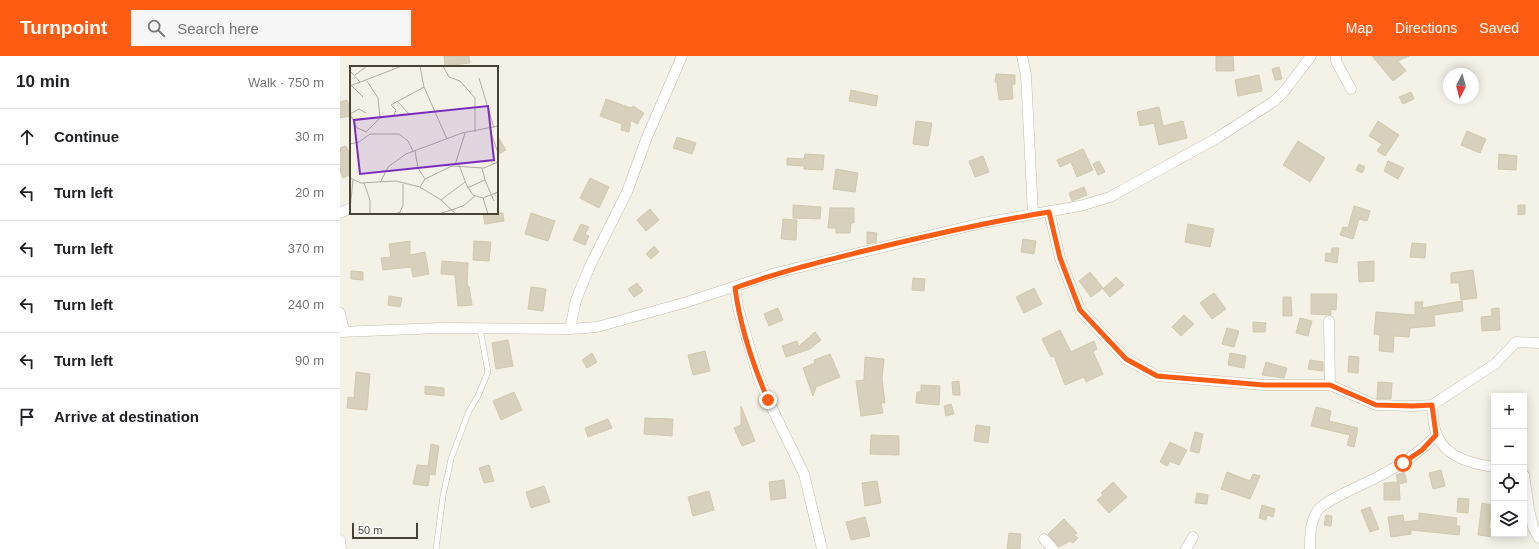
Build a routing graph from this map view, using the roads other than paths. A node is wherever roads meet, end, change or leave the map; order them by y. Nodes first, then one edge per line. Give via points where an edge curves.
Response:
1 (682, 56) edge
2 (1022, 56) edge
3 (1311, 56) edge
4 (1336, 56) edge
5 (1351, 89) dead end
6 (350, 208) edge
7 (1049, 212) junction
8 (340, 213) edge
9 (1033, 214) junction
10 (735, 288) junction
11 (340, 314) edge
12 (1329, 321) dead end
13 (570, 328) junction
14 (480, 329) junction
15 (342, 332) edge
16 (1539, 342) edge
17 (1330, 385) junction
18 (1432, 405) junction
19 (1436, 435) junction
20 (1491, 467) edge
21 (1527, 495) edge
22 (1193, 537) dead end
23 (1539, 538) edge
24 (1044, 539) dead end
25 (340, 540) edge
26 (341, 549) edge
27 (436, 549) edge
28 (822, 549) edge
29 (1053, 549) edge
30 (1186, 549) edge
31 (1310, 549) edge

1 - 13 street via 647,136 627,192 590,266 576,300
2 - 9 street via 1026,75
3 - 7 street via 1273,102 1217,138 1110,197
4 - 5 street via 1336,61
6 - 8 street
7 - 9 street
7 - 17 street via 1060,258 1080,310 1126,359 1157,376 1264,385
9 - 10 street via 974,225 776,273
10 - 13 street via 597,327
10 - 28 street via 738,308 758,376 804,474
11 - 15 street
12 - 17 street
13 - 14 street
14 - 15 street
14 - 27 lane via 488,372 469,411 451,459
16 - 18 street via 1516,342 1496,364
17 - 18 street via 1376,405
18 - 19 street
19 - 20 street via 1445,448 1458,458
19 - 31 street via 1422,450 1403,463 1327,501 1313,519
21 - 23 street via 1533,527
22 - 30 street
24 - 29 street
25 - 26 street

